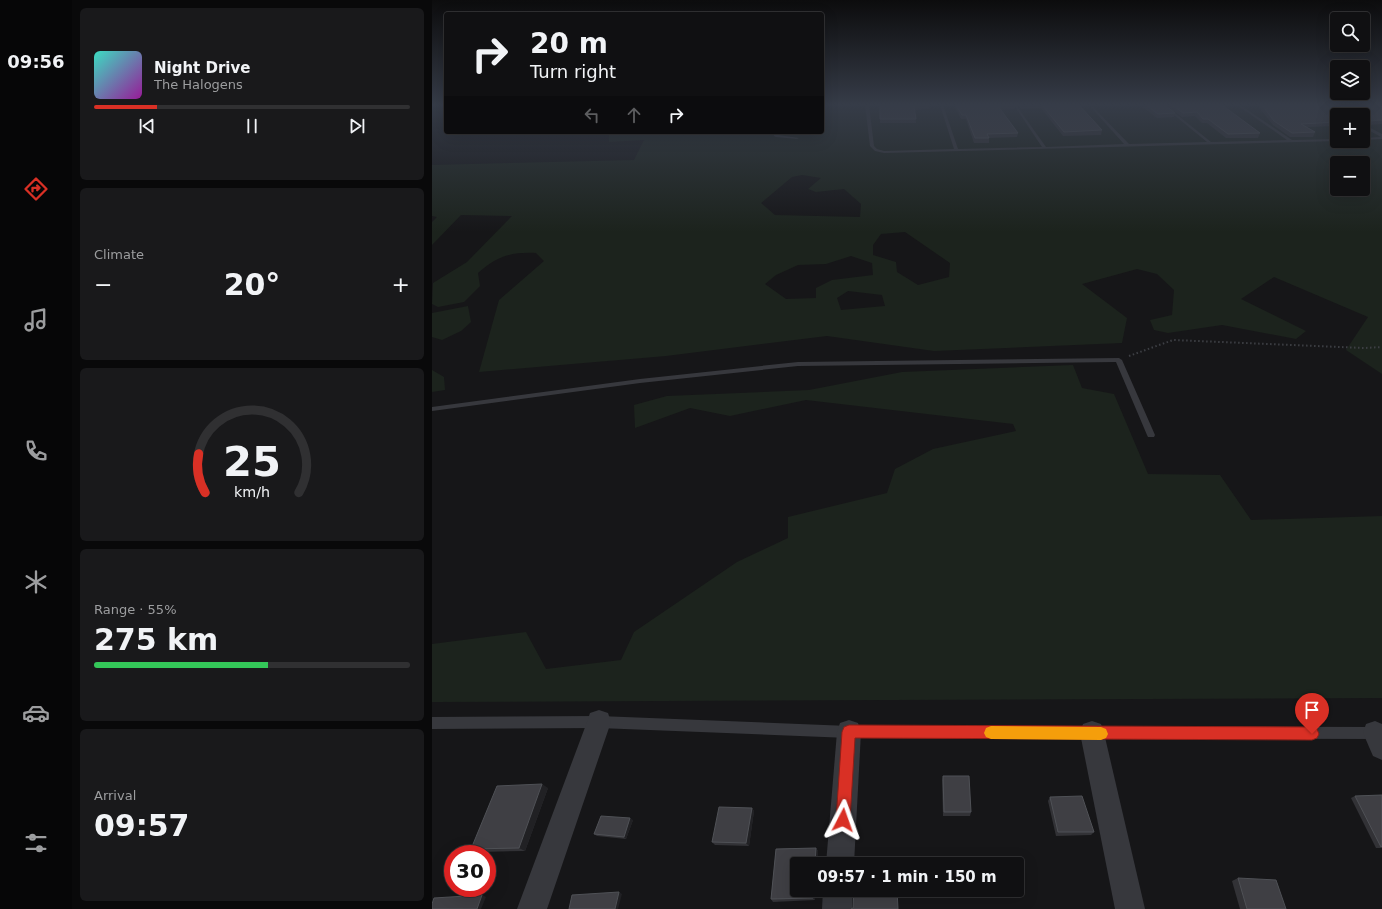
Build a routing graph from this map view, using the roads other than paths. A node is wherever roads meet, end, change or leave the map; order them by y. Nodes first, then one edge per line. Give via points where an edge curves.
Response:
1 (873, 147) edge
2 (1032, 147) edge
3 (956, 150) joint
4 (432, 409) edge
5 (1151, 435) dead end
6 (599, 722) junction
7 (432, 723) edge
8 (849, 732) junction
9 (1092, 734) junction
10 (1380, 738) edge
11 (840, 857) edge
12 (838, 897) edge
13 (532, 909) edge
14 (837, 909) edge
15 (1130, 909) edge

1 - 3 lane via 884,152
2 - 3 lane
4 - 5 lane via 640,381 798,364 1119,360
6 - 7 lane
6 - 8 lane
6 - 13 street
8 - 9 lane
8 - 11 street
9 - 10 lane
9 - 15 street
12 - 14 street

